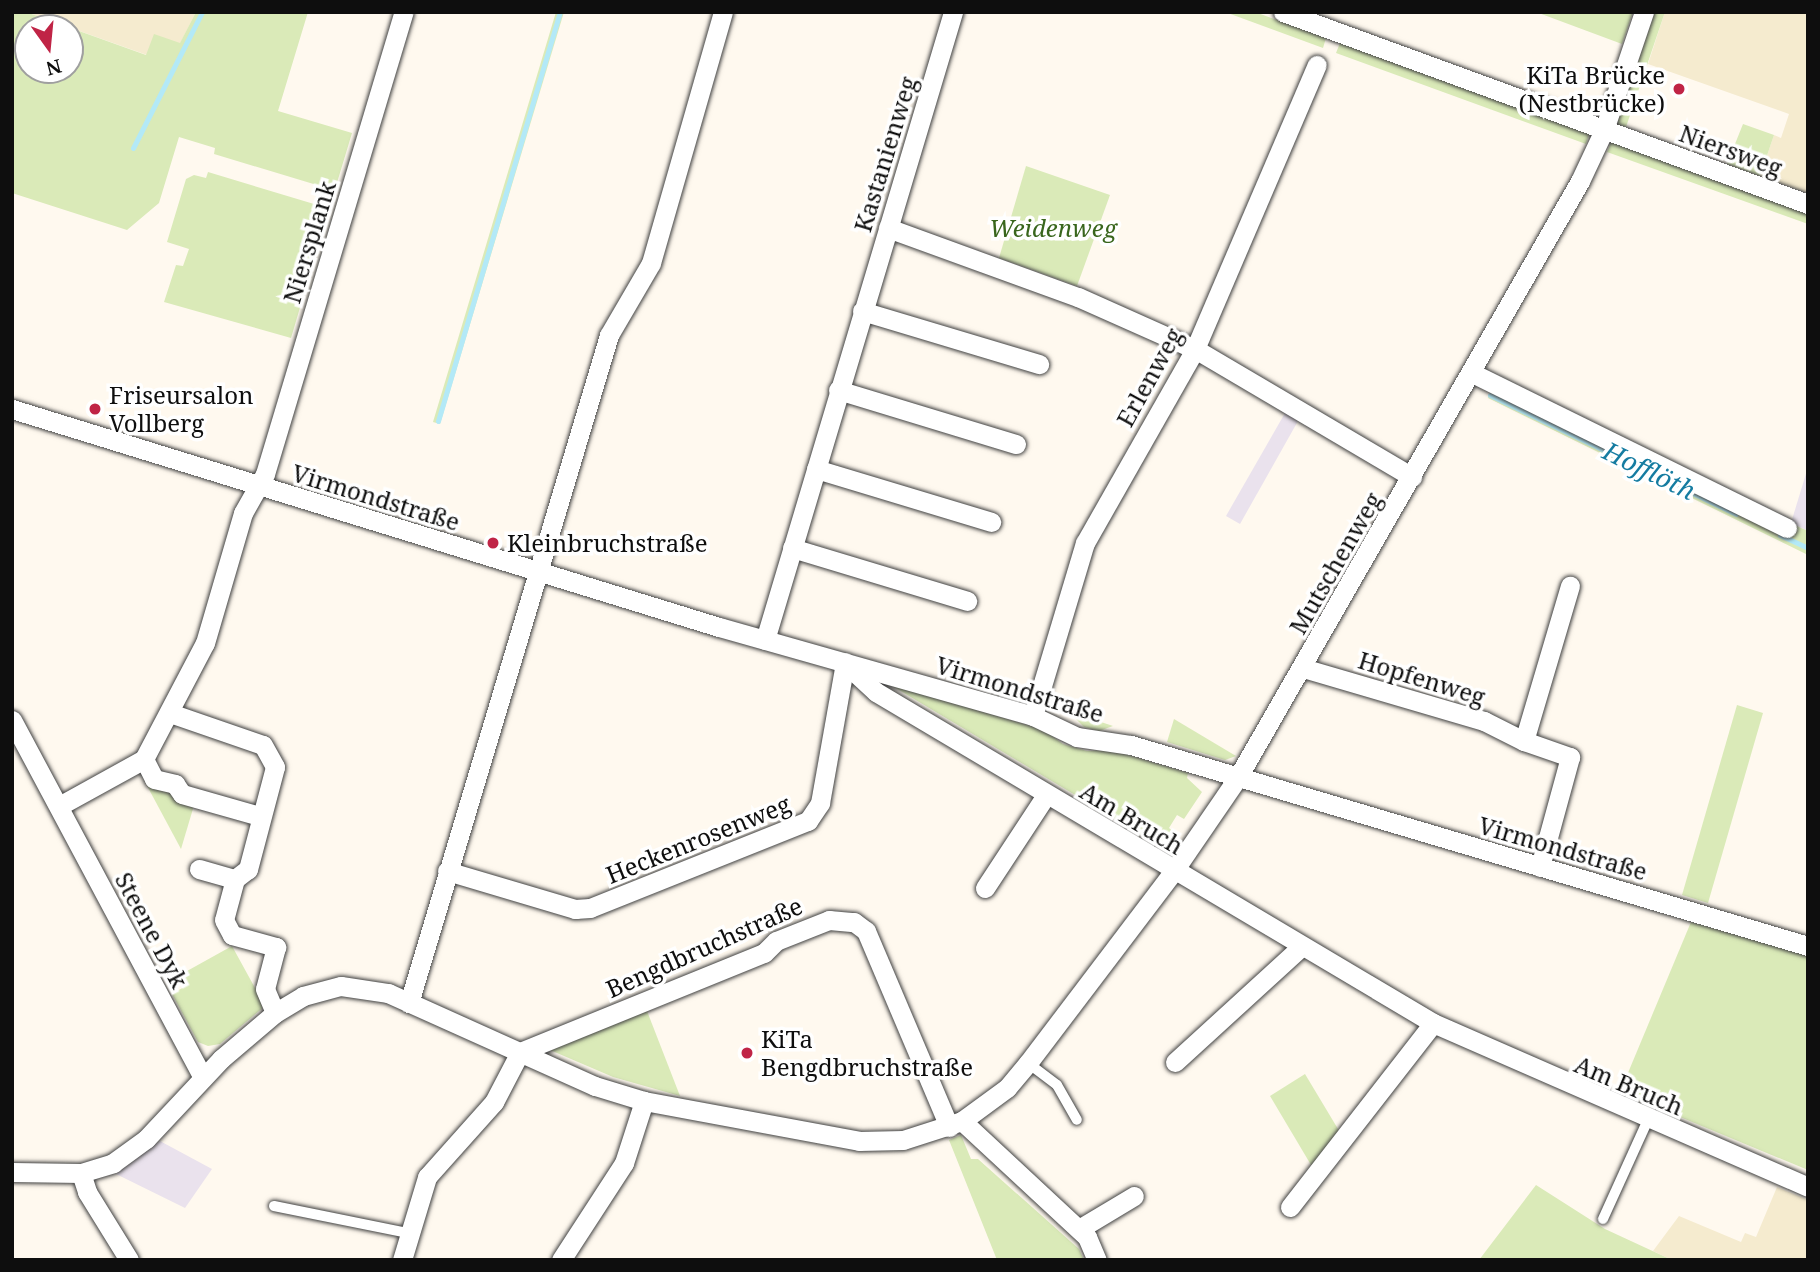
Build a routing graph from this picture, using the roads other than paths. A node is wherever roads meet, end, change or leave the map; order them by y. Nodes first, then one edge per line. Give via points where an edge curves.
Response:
1 (404, 12) edge
2 (723, 12) edge
3 (953, 12) edge
4 (1283, 12) edge
5 (1644, 12) edge
6 (1317, 65) dead end
7 (1604, 130) junction
8 (1808, 204) edge
9 (888, 228) junction
10 (862, 311) junction
11 (1195, 349) junction
12 (1039, 364) dead end
13 (1472, 373) junction
14 (838, 390) junction
15 (12, 409) edge
16 (1016, 444) dead end
17 (816, 469) junction
18 (1412, 477) junction
19 (258, 486) junction
20 (991, 522) dead end
21 (1787, 528) dead end
22 (792, 548) junction
23 (537, 572) junction
24 (1570, 586) dead end
25 (967, 601) dead end
26 (765, 640) junction
27 (845, 662) junction
28 (1303, 667) junction
29 (170, 713) junction
30 (1033, 716) junction
31 (12, 720) edge
32 (1524, 741) junction
33 (144, 759) junction
34 (1238, 777) junction
35 (1046, 794) junction
36 (59, 806) junction
37 (260, 817) junction
38 (1540, 867) junction
39 (200, 869) dead end
40 (447, 871) junction
41 (1173, 872) junction
42 (235, 879) junction
43 (985, 888) dead end
44 (1808, 946) edge
45 (1300, 947) junction
46 (410, 1003) junction
47 (275, 1013) junction
48 (1433, 1023) junction
49 (520, 1052) junction
50 (1175, 1062) dead end
51 (1028, 1063) junction
52 (203, 1077) junction
53 (644, 1101) junction
54 (1077, 1120) dead end
55 (1648, 1120) junction
56 (955, 1124) junction
57 (12, 1172) edge
58 (81, 1173) junction
59 (1808, 1187) edge
60 (1135, 1196) dead end
61 (274, 1206) dead end
62 (1290, 1207) dead end
63 (1604, 1219) dead end
64 (1079, 1229) junction
65 (408, 1233) junction
66 (129, 1260) edge
67 (402, 1260) edge
68 (561, 1260) edge
69 (1097, 1260) edge

1 - 19 street, Niersplank
2 - 23 street via 651,263 609,335
3 - 9 street, Kastanienweg
4 - 7 street, Niersweg
5 - 7 street, Mutschenweg
6 - 11 street, Erlenweg
7 - 8 street, Niersweg
7 - 13 street, Mutschenweg
9 - 10 street, Kastanienweg
9 - 11 street via 1078,297
10 - 12 street
10 - 14 street, Kastanienweg
11 - 18 street
11 - 30 street, Erlenweg via 1095,522
13 - 18 street, Mutschenweg
13 - 21 street
14 - 16 street
14 - 17 street, Kastanienweg
15 - 19 street, Virmondstraße
17 - 20 street
17 - 22 street, Kastanienweg
18 - 28 street, Mutschenweg
19 - 23 street, Virmondstraße
19 - 29 street, Virmondstraße via 243,513 205,643
22 - 25 street
22 - 26 street, Kastanienweg
23 - 26 street, Virmondstraße
23 - 40 street
24 - 32 street
26 - 27 street, Virmondstraße
27 - 30 street, Virmondstraße
27 - 35 street, Am Bruch via 876,692
27 - 40 street, Heckenrosenweg via 820,803 808,821 590,908 575,909
28 - 32 street, Hopfenweg via 1484,721
28 - 34 street, Mutschenweg
29 - 33 street, Virmondstraße
29 - 37 street via 263,745 275,767
30 - 34 street, Virmondstraße via 1077,737 1131,745
31 - 36 street, Steene Dyk
32 - 38 street, Hopfenweg via 1570,757
33 - 36 street
33 - 37 street via 155,779 175,784 182,794
34 - 38 street, Virmondstraße
34 - 41 street
35 - 41 street, Am Bruch
35 - 43 street, Am Bruch
36 - 52 street, Steene Dyk
37 - 42 street via 248,869
38 - 44 street, Virmondstraße
39 - 42 street
40 - 46 street
41 - 45 street, Am Bruch
41 - 51 street
42 - 47 street via 224,920 232,935 276,947 265,989
45 - 48 street, Am Bruch
45 - 50 street
46 - 47 street via 365,987 341,986 303,996
46 - 49 street
47 - 52 street
48 - 55 street, Am Bruch
48 - 62 street
49 - 53 street via 595,1086
49 - 56 street, Bengdbruchstraße via 764,953 776,941 829,920 854,922 866,931
49 - 65 street via 494,1102 427,1177
51 - 54 lane via 1057,1085
51 - 56 street via 1006,1088
52 - 58 street via 138,1146 113,1163
53 - 56 street via 859,1141 903,1140
53 - 68 street via 624,1163
55 - 59 street, Am Bruch
55 - 63 lane
56 - 64 street
57 - 58 street
58 - 66 street via 87,1192
60 - 64 street
61 - 65 lane
64 - 69 street
65 - 67 street

